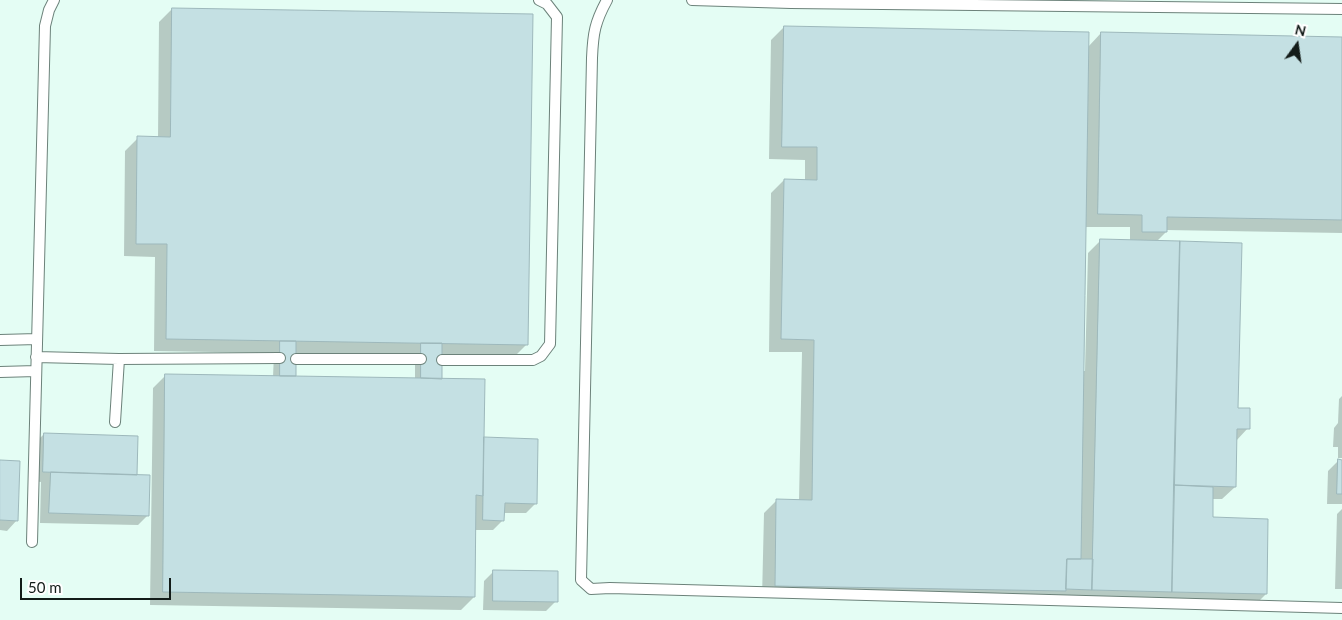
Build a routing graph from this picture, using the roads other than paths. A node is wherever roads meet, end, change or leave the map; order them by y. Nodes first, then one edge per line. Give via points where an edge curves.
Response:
1 (54, 0) edge
2 (539, 0) edge
3 (607, 0) edge
4 (692, 0) edge
5 (791, 2) edge
6 (1342, 9) edge
7 (37, 339) junction
8 (0, 340) edge
9 (36, 357) junction
10 (280, 358) dead end
11 (296, 358) dead end
12 (119, 359) junction
13 (421, 360) dead end
14 (442, 360) dead end
15 (0, 372) edge
16 (36, 372) junction
17 (115, 422) dead end
18 (32, 542) dead end
19 (1342, 608) edge

1 - 7 lane via 45,26
2 - 14 lane via 547,4 557,17 550,344 541,356 533,360
3 - 19 lane via 593,34 592,58 581,580 591,589
4 - 5 lane
5 - 6 lane
7 - 8 lane
7 - 9 lane
9 - 12 lane
9 - 16 lane
10 - 12 lane
11 - 13 lane
12 - 17 lane
15 - 16 lane
16 - 18 lane

